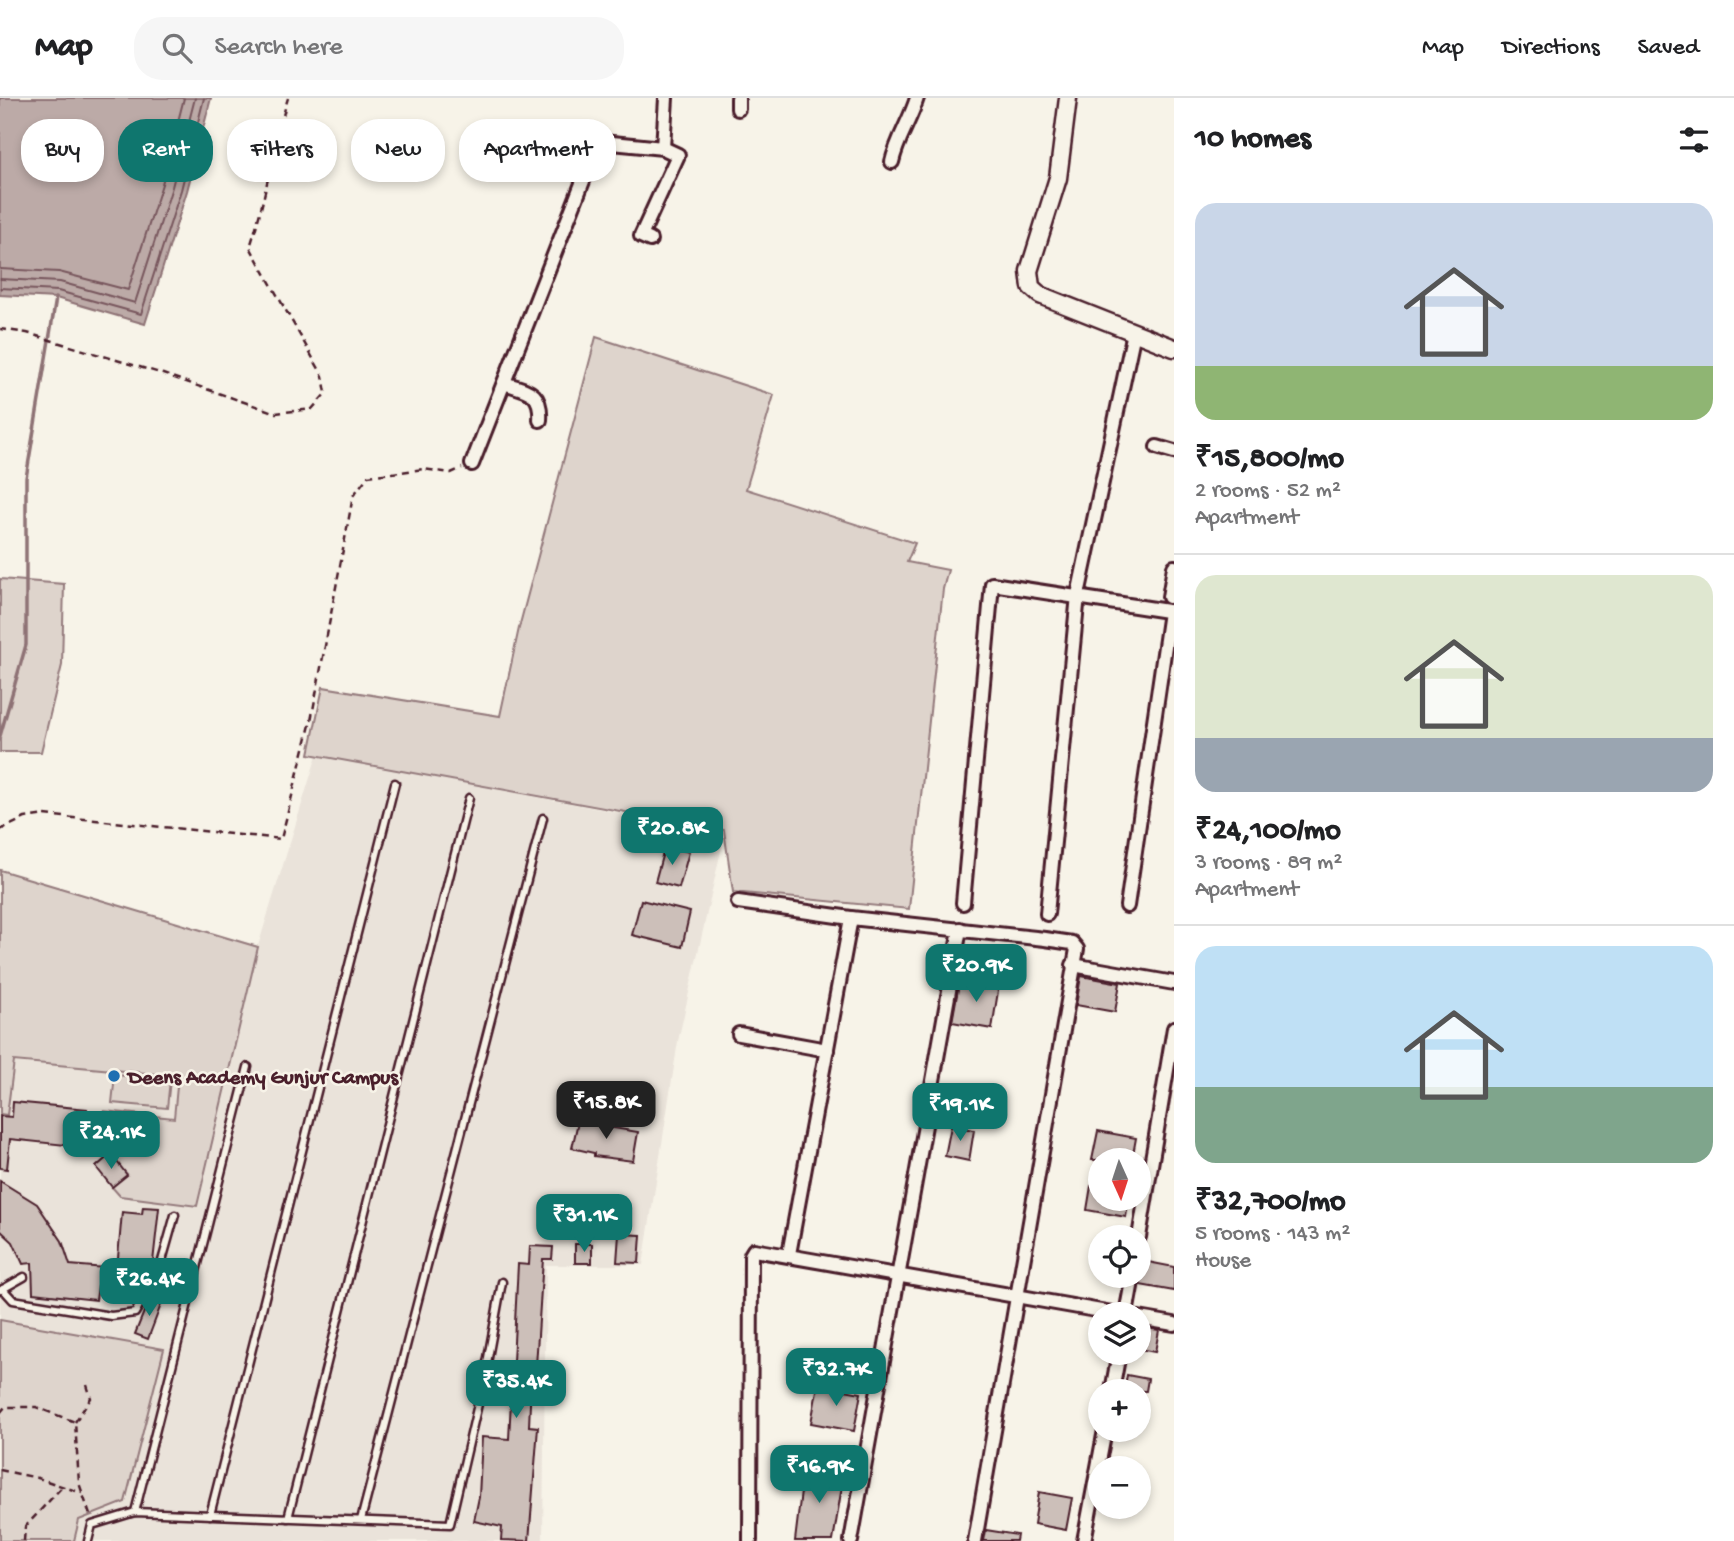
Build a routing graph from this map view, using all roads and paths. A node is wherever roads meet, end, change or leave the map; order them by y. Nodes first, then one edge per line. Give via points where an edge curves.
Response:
1 (288, 98) edge
2 (666, 98) edge
3 (917, 98) edge
4 (1068, 98) edge
5 (663, 148) junction
6 (892, 162) dead end
7 (650, 240) dead end
8 (0, 330) edge
9 (1134, 332) junction
10 (1174, 348) edge
11 (504, 383) junction
12 (540, 420) dead end
13 (1157, 447) dead end
14 (1174, 453) edge
15 (472, 464) joint
16 (1174, 567) edge
17 (1078, 595) junction
18 (1169, 597) dead end
19 (1172, 612) edge
20 (395, 783) dead end
21 (469, 798) dead end
22 (543, 818) dead end
23 (0, 830) edge
24 (738, 902) dead end
25 (963, 903) dead end
26 (1127, 906) dead end
27 (1047, 914) dead end
28 (851, 918) junction
29 (960, 929) junction
30 (1073, 965) junction
31 (1174, 983) edge
32 (1174, 1028) edge
33 (739, 1034) dead end
34 (827, 1050) junction
35 (248, 1066) dead end
36 (175, 1215) dead end
37 (1141, 1225) edge
38 (789, 1254) junction
39 (898, 1275) junction
40 (23, 1276) dead end
41 (502, 1282) dead end
42 (2, 1290) edge
43 (1016, 1295) junction
44 (1088, 1308) edge
45 (1151, 1320) edge
46 (1174, 1324) edge
47 (87, 1385) dead end
48 (0, 1413) edge
49 (75, 1422) junction
50 (1103, 1442) edge
51 (0, 1470) edge
52 (61, 1488) junction
53 (82, 1493) junction
54 (135, 1512) junction
55 (210, 1515) junction
56 (288, 1518) junction
57 (361, 1521) junction
58 (94, 1524) junction
59 (24, 1541) edge
60 (88, 1541) edge
61 (750, 1541) edge
62 (851, 1541) edge
63 (975, 1541) edge
64 (1084, 1541) edge

1 - 8 path via 250,247 323,376 326,393 312,409 276,413 100,355
2 - 5 street
3 - 6 street
4 - 9 street via 1058,178 1029,271 1031,287 1040,295
5 - 7 street via 678,155 641,236
5 - 11 street via 602,142 594,153
9 - 10 street
9 - 17 street
11 - 12 street via 534,394 541,404
11 - 15 street
13 - 14 street
15 - 23 path via 451,473 424,469 368,477 353,496 312,721 281,839 45,815
16 - 18 street
17 - 19 street
17 - 25 street via 992,584
17 - 27 street
19 - 26 street
20 - 55 lane
21 - 56 lane
22 - 57 lane
24 - 28 street
28 - 29 street
28 - 34 street
29 - 30 street via 1072,943 1077,949
29 - 39 street
30 - 31 street
30 - 43 street
32 - 37 street
33 - 34 street
34 - 38 street
35 - 54 lane
36 - 42 lane via 160,1268 135,1313 111,1316 13,1300
38 - 39 street
38 - 61 street via 759,1249 751,1255
39 - 43 street
39 - 62 street
40 - 42 lane
41 - 57 lane via 450,1524
43 - 44 street
43 - 63 street
45 - 46 street
47 - 49 path via 91,1398
48 - 49 path via 5,1406 36,1407
49 - 53 path
50 - 64 street
51 - 52 path
52 - 53 path
52 - 59 path via 25,1527
53 - 58 path
54 - 55 lane
54 - 58 lane
55 - 56 lane
56 - 57 lane
58 - 60 lane

